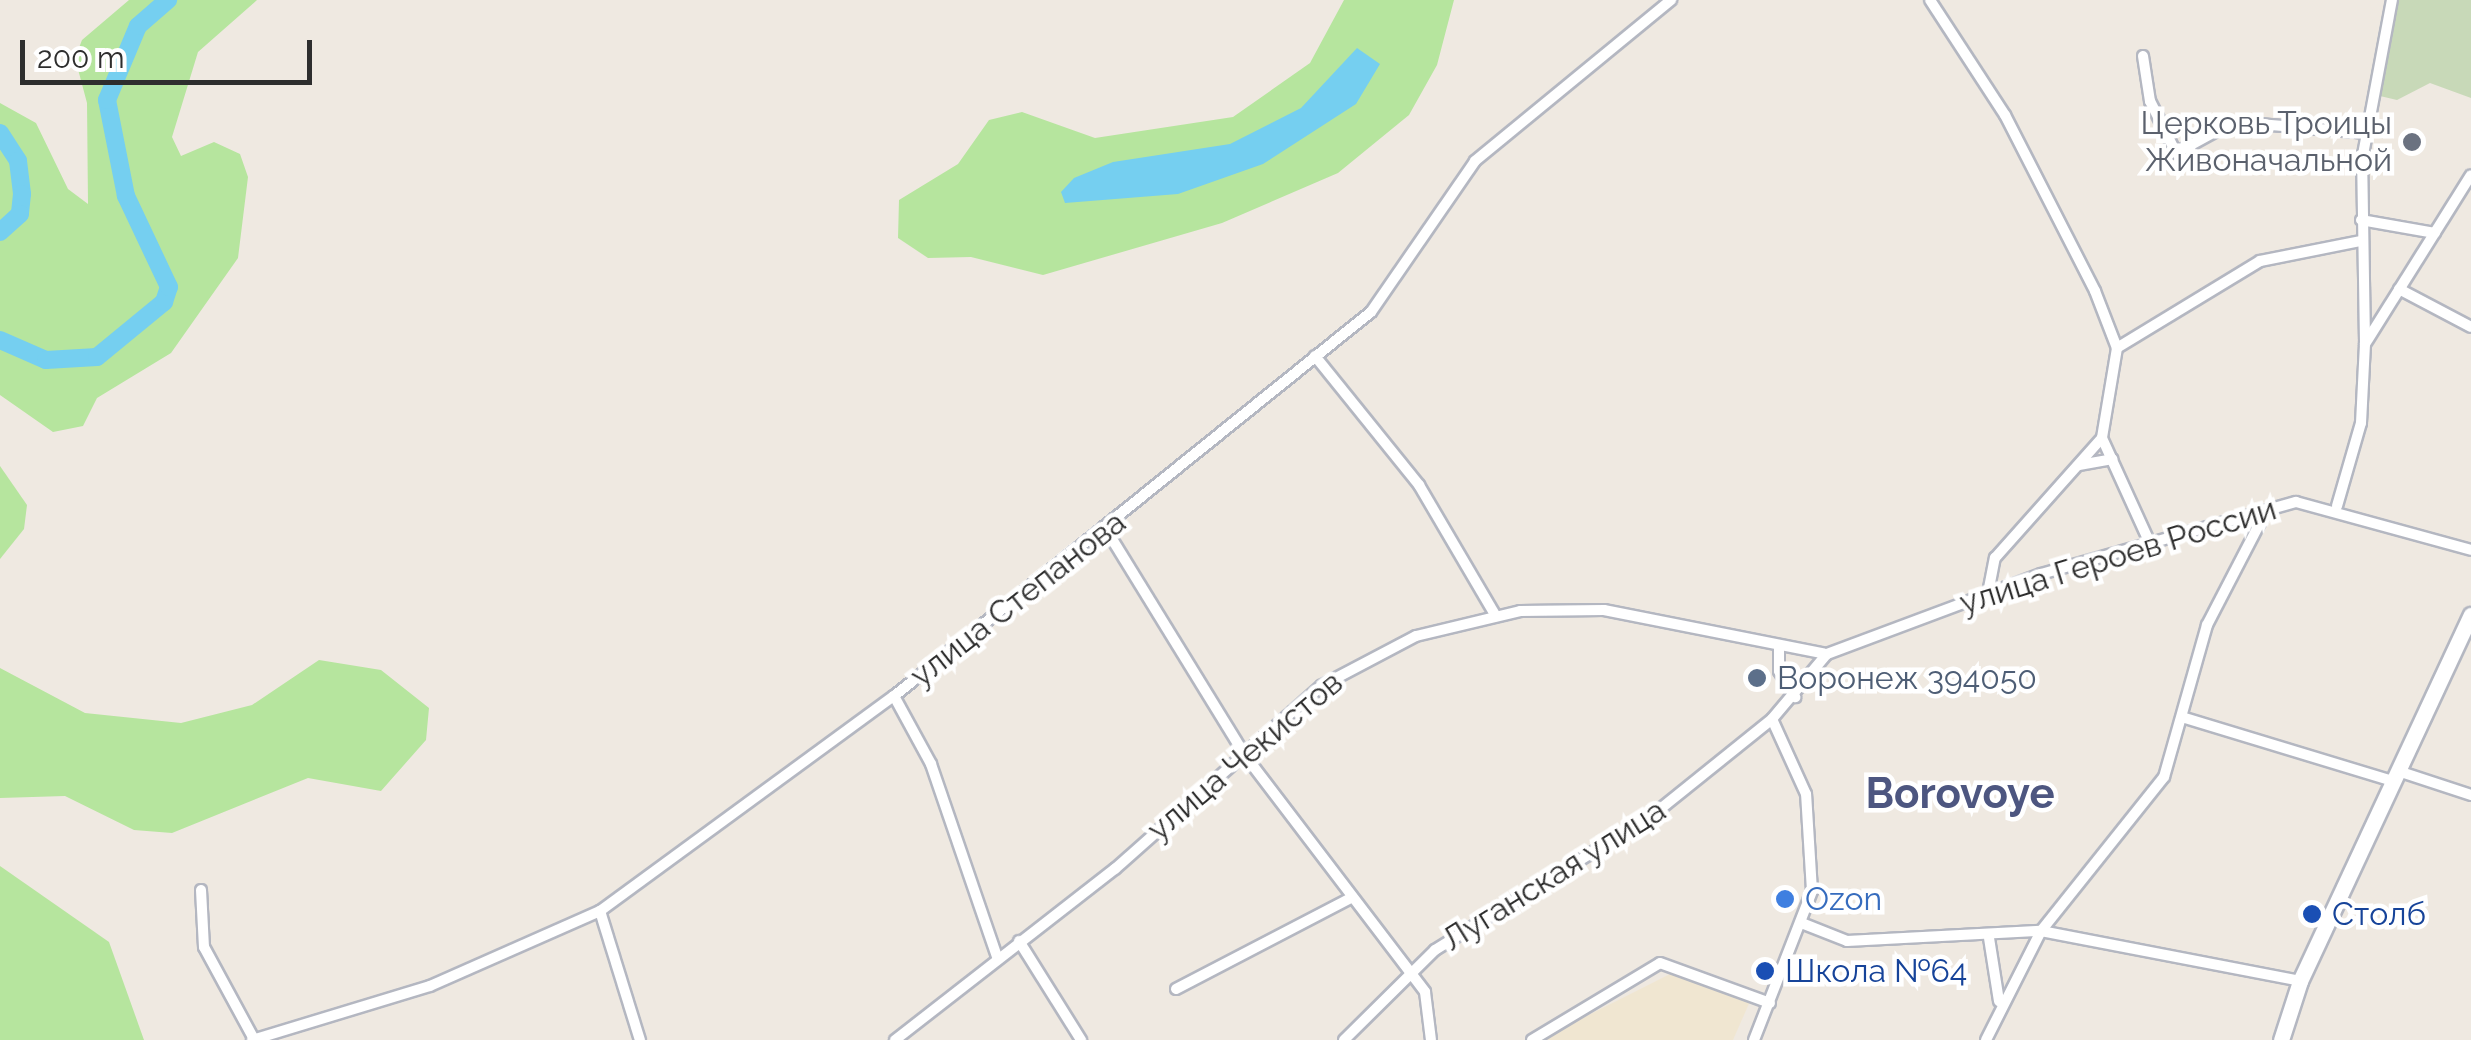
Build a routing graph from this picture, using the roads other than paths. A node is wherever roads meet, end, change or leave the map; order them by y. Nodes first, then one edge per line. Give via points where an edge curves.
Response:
1 (1671, 0) edge
2 (1930, 0) edge
3 (2377, 0) edge
4 (2391, 3) edge
5 (2143, 56) dead end
6 (2367, 132) junction
7 (2471, 175) edge
8 (2361, 220) junction
9 (2435, 232) junction
10 (2360, 241) junction
11 (2400, 289) junction
12 (2471, 327) edge
13 (2365, 344) junction
14 (2117, 348) junction
15 (1315, 356) junction
16 (2102, 438) junction
17 (2112, 459) junction
18 (2074, 468) junction
19 (2337, 506) junction
20 (2264, 515) junction
21 (1107, 532) junction
22 (2150, 541) junction
23 (2471, 550) edge
24 (1988, 593) junction
25 (2471, 615) edge
26 (1496, 616) junction
27 (1778, 648) junction
28 (1828, 654) junction
29 (894, 696) junction
30 (1796, 696) junction
31 (2185, 718) junction
32 (1772, 719) junction
33 (1244, 754) junction
34 (2396, 776) junction
35 (2471, 795) edge
36 (201, 890) dead end
37 (1353, 896) junction
38 (600, 911) junction
39 (1804, 924) junction
40 (2041, 931) junction
41 (1989, 938) junction
42 (1019, 940) junction
43 (997, 957) junction
44 (1412, 977) junction
45 (2300, 982) junction
46 (1176, 989) dead end
47 (1998, 1001) junction
48 (1770, 1003) junction
49 (253, 1040) edge
50 (640, 1040) edge
51 (896, 1040) edge
52 (1081, 1040) edge
53 (1344, 1040) edge
54 (1431, 1040) edge
55 (1532, 1040) edge
56 (1754, 1040) edge
57 (1986, 1040) edge
58 (2281, 1040) edge

1 - 15 street, улица Степанова via 1475,160 1370,312
2 - 14 street via 2005,115
3 - 4 street
4 - 6 street
5 - 6 street via 2150,100 2176,153 2222,128 2259,124
6 - 8 street
7 - 9 street
8 - 9 street
8 - 10 street
9 - 11 street
10 - 13 street
10 - 14 street via 2260,260
11 - 12 street
11 - 13 street
13 - 19 street via 2361,423
14 - 16 street
15 - 21 street, улица Степанова
15 - 26 street via 1419,485
16 - 17 street
16 - 18 street
17 - 18 street
17 - 22 street
18 - 24 street via 1996,558
19 - 20 street, улица Героев России via 2296,502
19 - 23 street, улица Героев России
20 - 22 street, улица Героев России
20 - 31 street via 2207,625
21 - 29 street, улица Степанова
21 - 33 street
22 - 24 street, улица Героев России
24 - 28 street, улица Героев России
25 - 34 street
26 - 27 street, улица Чекистов via 1604,610
26 - 33 street, улица Чекистов via 1359,661
27 - 28 street, улица Чекистов
27 - 30 street via 1779,671
28 - 30 street
29 - 38 street, улица Степанова
29 - 43 street via 931,764
30 - 32 street
31 - 34 street
31 - 40 street via 2164,776
32 - 39 street via 1806,794 1813,864
32 - 44 street, Луганская улица via 1654,814 1435,950
33 - 37 street
33 - 42 street, улица Чекистов
34 - 35 street
34 - 45 street
36 - 49 street via 204,947
37 - 44 street
37 - 46 street
38 - 49 street, улица Степанова via 430,986
38 - 50 street
39 - 41 street via 1847,942
39 - 48 street
40 - 41 street
40 - 45 street
40 - 47 street
41 - 47 street
42 - 43 street, улица Чекистов
42 - 52 street
43 - 51 street, улица Чекистов
44 - 53 street, Луганская улица
44 - 54 street via 1426,992
45 - 58 street
47 - 57 street
48 - 55 street via 1660,963
48 - 56 street

